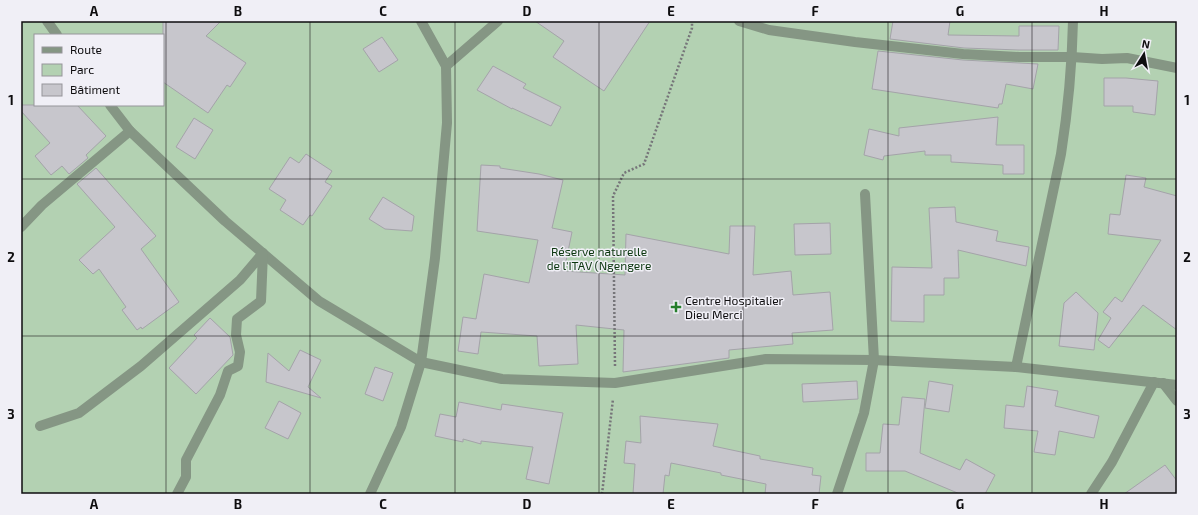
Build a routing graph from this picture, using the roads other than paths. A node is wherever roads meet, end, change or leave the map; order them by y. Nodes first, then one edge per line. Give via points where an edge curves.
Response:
1 (47, 21) edge
2 (421, 21) edge
3 (498, 21) edge
4 (740, 21) edge
5 (1073, 21) edge
6 (56, 34) edge
7 (1072, 57) junction
8 (446, 66) junction
9 (1177, 68) edge
10 (111, 106) edge
11 (130, 132) junction
12 (865, 194) dead end
13 (21, 227) edge
14 (263, 253) junction
15 (874, 360) junction
16 (421, 362) junction
17 (1016, 367) junction
18 (1159, 383) junction
19 (1177, 385) edge
20 (1177, 401) edge
21 (40, 426) dead end
22 (177, 494) edge
23 (370, 494) edge
24 (837, 494) edge
25 (1091, 494) edge

1 - 6 street
2 - 8 street
3 - 8 street
4 - 7 street via 769,30 963,54
5 - 7 street
7 - 9 street via 1128,58
7 - 17 street via 1061,154
8 - 16 street via 447,123 435,258
10 - 11 street
11 - 13 street via 42,205
11 - 14 street
12 - 15 street
14 - 16 street via 319,300
14 - 21 street via 240,280 141,366 79,413
14 - 22 street via 261,301 237,319 236,335 240,352 238,366 228,371 220,396 186,460 186,477
15 - 16 street via 766,359 615,383 502,379
15 - 17 street
15 - 24 street via 864,413
16 - 23 street via 401,427
17 - 18 street
18 - 19 street
18 - 20 street
18 - 25 street

